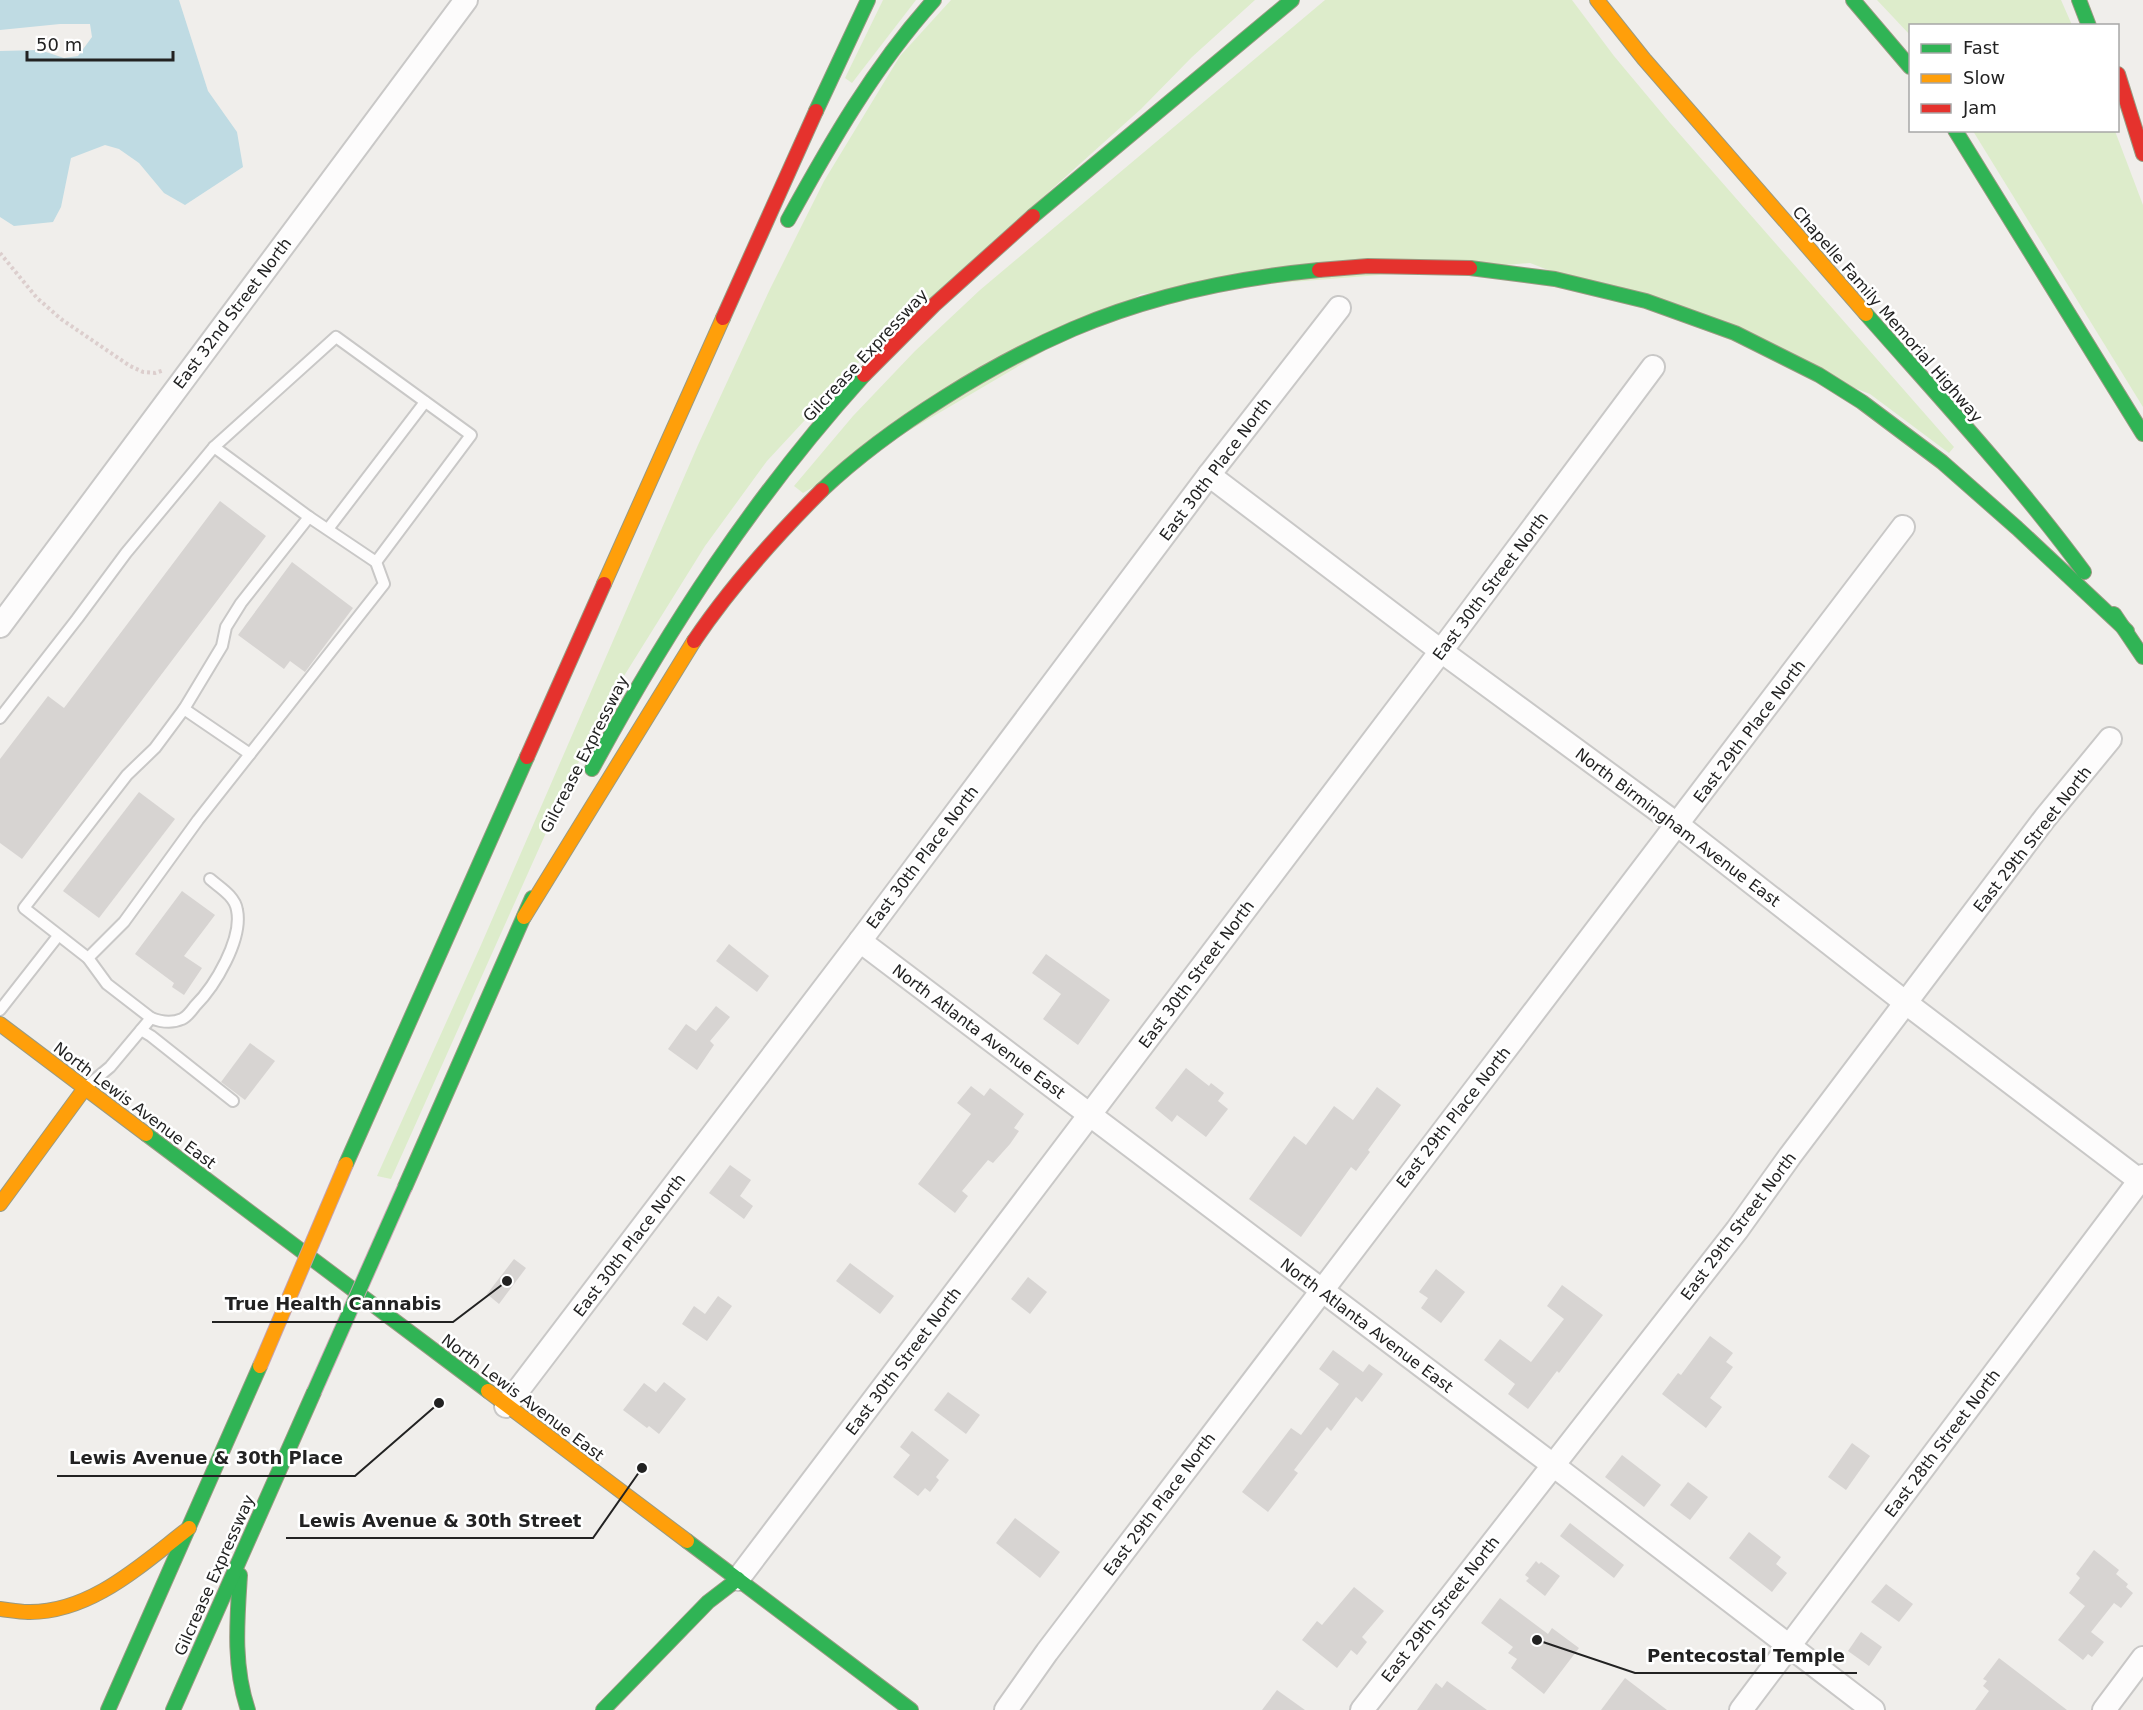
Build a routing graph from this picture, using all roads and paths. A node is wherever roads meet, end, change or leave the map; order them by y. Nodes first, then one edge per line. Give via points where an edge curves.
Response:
1 (466, 0) edge
2 (854, 0) edge
3 (868, 0) edge
4 (934, 0) edge
5 (1292, 0) edge
6 (1598, 0) edge
7 (1853, 0) edge
8 (2079, 0) edge
9 (2094, 0) edge
10 (2089, 24) edge
11 (2101, 24) edge
12 (1909, 65) edge
13 (2119, 77) edge
14 (1687, 87) dead end
15 (2119, 99) edge
16 (1956, 132) edge
17 (2143, 154) edge
18 (2143, 165) edge
19 (1762, 195) junction
20 (778, 236) dead end
21 (0, 253) edge
22 (761, 266) dead end
23 (740, 280) junction
24 (1339, 308) dead end
25 (1653, 367) dead end
26 (170, 369) dead end
27 (690, 390) junction
28 (424, 402) junction
29 (2143, 434) edge
30 (214, 447) junction
31 (1209, 476) junction
32 (309, 517) junction
33 (1903, 527) dead end
34 (328, 530) junction
35 (376, 562) junction
36 (0, 626) edge
37 (2127, 631) junction
38 (1441, 651) junction
39 (2143, 657) edge
40 (184, 709) junction
41 (0, 718) edge
42 (2110, 739) dead end
43 (250, 754) junction
44 (587, 779) dead end
45 (567, 820) dead end
46 (1678, 825) junction
47 (210, 879) dead end
48 (524, 917) junction
49 (58, 936) junction
50 (860, 941) junction
51 (88, 958) junction
52 (1906, 1003) junction
53 (0, 1010) edge
54 (151, 1018) junction
55 (0, 1024) edge
56 (141, 1030) junction
57 (85, 1088) junction
58 (233, 1101) dead end
59 (1089, 1114) junction
60 (30, 1139) dead end
61 (2142, 1180) edge
62 (0, 1204) edge
63 (1320, 1290) junction
64 (506, 1406) junction
65 (1553, 1465) junction
66 (190, 1527) junction
67 (240, 1556) junction
68 (738, 1579) junction
69 (0, 1609) edge
70 (721, 1610) dead end
71 (1790, 1646) junction
72 (2143, 1658) edge
73 (108, 1710) edge
74 (173, 1710) edge
75 (248, 1710) edge
76 (603, 1710) edge
77 (911, 1710) edge
78 (1006, 1710) edge
79 (1362, 1710) edge
80 (1741, 1710) edge
81 (1873, 1710) edge
82 (2104, 1710) edge

1 - 36 street, East 32nd Street North
2 - 23 main road
3 - 23 main road
4 - 20 main road via 861,91
5 - 44 main road, Gilcrease Expressway via 967,274 856,385 805,443 718,556 651,661
6 - 19 main road, Chapelle Family Memorial Highway
7 - 12 main road
8 - 10 main road
9 - 11 main road
13 - 17 main road
14 - 19 main road
15 - 18 main road
16 - 29 main road
19 - 37 main road, Chapelle Family Memorial Highway via 2046,522
21 - 26 path via 46,308 130,366 155,373
22 - 27 main road
23 - 27 main road
24 - 31 street, East 30th Place North
25 - 38 street, East 30th Street North
27 - 66 main road, bridge via 346,1164
28 - 30 lane via 336,337
28 - 34 lane
28 - 35 lane via 471,435
30 - 32 lane
30 - 41 lane via 126,553
31 - 38 street, North Birmingham Avenue East
31 - 50 street, East 30th Place North
32 - 34 lane
32 - 40 lane via 241,603 226,627 222,646
33 - 46 street, East 29th Place North
34 - 35 lane
35 - 43 lane via 384,584
37 - 39 main road, Chapelle Family Memorial Highway
37 - 48 main road via 1938,458 1899,428 1816,374 1718,327 1607,290 1494,270 1387,264 1265,275 1205,286 1140,305 1044,342 933,405 853,463 810,501 717,609
38 - 46 street, North Birmingham Avenue East
38 - 59 street, East 30th Street North
40 - 43 lane
40 - 49 lane via 155,748 127,775 24,908
42 - 52 street, East 29th Street North via 2045,818
43 - 51 lane via 124,922
45 - 48 main road, Gilcrease Expressway
46 - 52 street, North Birmingham Avenue East
46 - 63 street, East 29th Place North
47 - 54 lane via 234,900 238,911 225,963 208,993 184,1019 164,1023
48 - 67 main road, Gilcrease Expressway, bridge
49 - 51 lane
49 - 53 lane
50 - 59 street, North Atlanta Avenue East
50 - 64 street, East 30th Place North
51 - 54 lane via 107,984
52 - 61 street, North Birmingham Avenue East
52 - 65 street, East 29th Street North via 1737,1230
54 - 56 lane
55 - 57 main road, North Lewis Avenue East
56 - 57 lane via 110,1067
56 - 58 lane
57 - 60 main road
57 - 62 main road
57 - 64 main road, North Lewis Avenue East
59 - 63 street, North Atlanta Avenue East
59 - 68 street, East 30th Street North
61 - 71 street, East 28th Street North
63 - 65 street, North Atlanta Avenue East
63 - 78 street, East 29th Place North
64 - 68 main road, North Lewis Avenue East
65 - 71 street, North Atlanta Avenue East
65 - 79 street, East 29th Street North
66 - 69 main road via 110,1588 83,1601 58,1609
66 - 73 main road
67 - 74 main road, Gilcrease Expressway
67 - 75 main road via 237,1643
68 - 70 main road
68 - 76 main road via 708,1602
68 - 77 main road, North Lewis Avenue East
71 - 80 street, East 28th Street North
71 - 81 street, North Atlanta Avenue East
72 - 82 street

